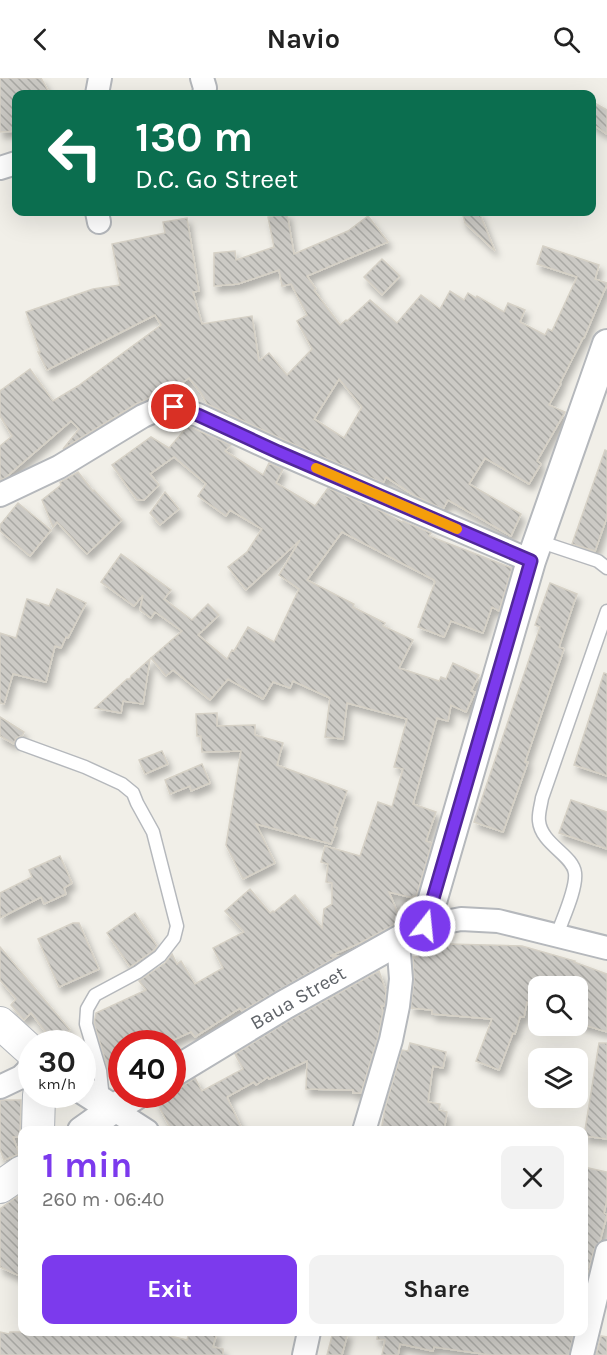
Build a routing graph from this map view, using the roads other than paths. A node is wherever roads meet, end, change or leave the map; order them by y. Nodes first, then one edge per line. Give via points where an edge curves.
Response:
1 (605, 354) edge
2 (0, 495) edge
3 (534, 551) junction
4 (607, 568) edge
5 (607, 611) edge
6 (22, 744) dead end
7 (425, 926) junction
8 (557, 935) junction
9 (398, 941) junction
10 (607, 948) edge
11 (0, 1023) edge
12 (18, 1039) edge
13 (186, 1064) edge
14 (18, 1078) edge
15 (0, 1087) edge
16 (108, 1096) edge
17 (108, 1100) edge
18 (39, 1108) edge
19 (120, 1108) edge
20 (38, 1126) edge
21 (86, 1126) edge
22 (141, 1126) edge
23 (365, 1126) edge
24 (18, 1175) edge
25 (0, 1186) edge
26 (607, 1252) edge
27 (595, 1300) edge
28 (588, 1330) edge
29 (308, 1336) edge
30 (586, 1336) edge
31 (304, 1355) edge
32 (582, 1355) edge

1 - 3 street
2 - 3 street via 59,466 143,416 174,407 278,452
3 - 4 lane via 598,561
3 - 7 street
5 - 8 lane via 542,798 539,821 543,833 571,863 576,878
6 - 16 lane via 85,766 134,793 153,832 177,926 174,938 160,956 94,995 87,1009 86,1024
7 - 8 street via 461,919 498,921
7 - 9 street, Baua Street
8 - 10 street
9 - 13 street, Baua Street
9 - 23 street via 398,1005
11 - 12 main road
14 - 15 street
17 - 21 street
18 - 20 main road
19 - 22 street
24 - 25 main road
26 - 27 street
27 - 28 street
29 - 31 street
30 - 32 street

